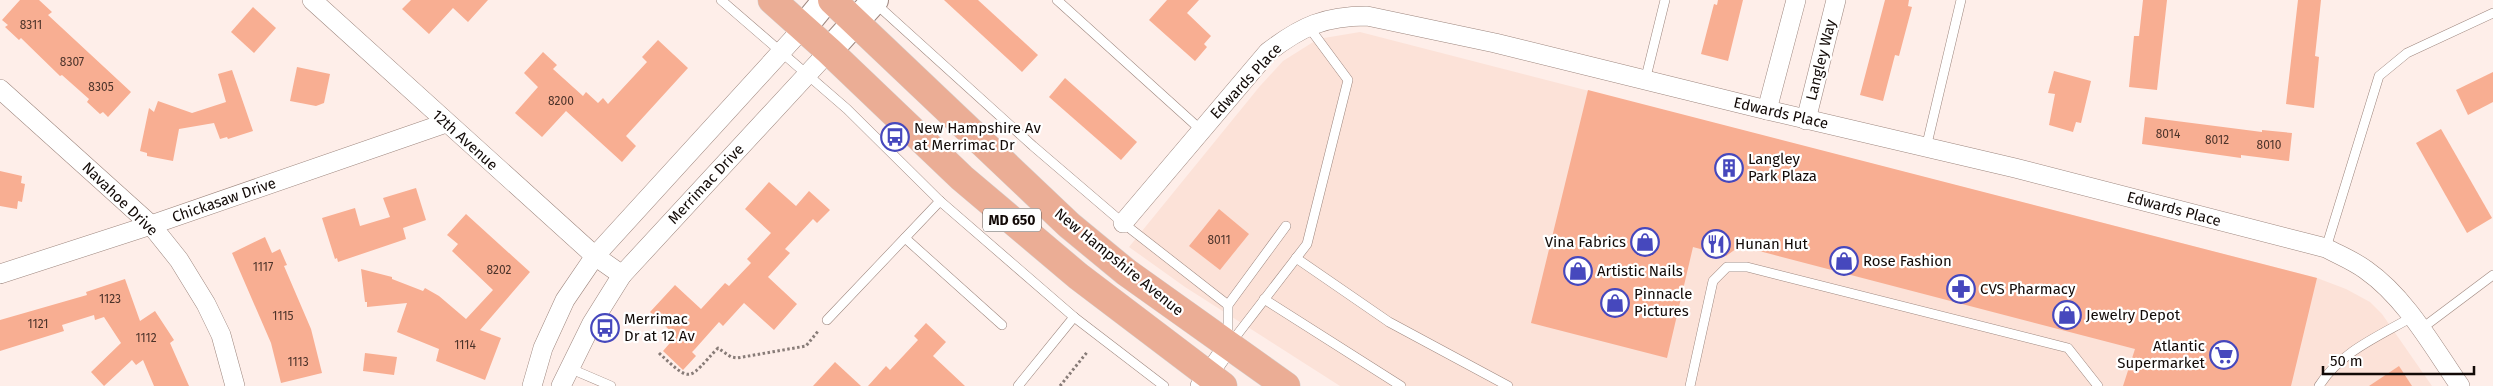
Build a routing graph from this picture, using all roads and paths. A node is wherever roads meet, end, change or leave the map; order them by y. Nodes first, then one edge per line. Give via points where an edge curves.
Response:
1 (312, 0) edge
2 (721, 0) edge
3 (772, 0) edge
4 (826, 0) edge
5 (832, 0) edge
6 (873, 0) edge
7 (1057, 0) edge
8 (1665, 0) edge
9 (1796, 0) edge
10 (1836, 0) edge
11 (1961, 0) edge
12 (2493, 13) edge
13 (855, 22) junction
14 (1308, 26) junction
15 (803, 28) junction
16 (829, 51) junction
17 (781, 53) junction
18 (807, 75) junction
19 (1645, 80) junction
20 (0, 89) edge
21 (1767, 110) junction
22 (1806, 120) junction
23 (446, 123) junction
24 (1202, 130) junction
25 (1926, 148) junction
26 (940, 201) junction
27 (1123, 223) junction
28 (151, 225) junction
29 (1286, 226) dead end
30 (905, 238) junction
31 (2326, 248) junction
32 (595, 256) junction
33 (1296, 258) junction
34 (0, 274) edge
35 (622, 275) junction
36 (2493, 275) edge
37 (1264, 299) junction
38 (1228, 304) junction
39 (1074, 317) junction
40 (827, 320) joint
41 (2416, 323) junction
42 (1002, 325) dead end
43 (1228, 346) junction
44 (1088, 351) dead end
45 (660, 353) dead end
46 (569, 368) junction
47 (1210, 382) edge
48 (235, 386) edge
49 (532, 386) edge
50 (561, 386) edge
51 (611, 386) edge
52 (1018, 386) edge
53 (1060, 386) edge
54 (1164, 386) edge
55 (1286, 386) edge
56 (1401, 386) edge
57 (1508, 386) edge
58 (1690, 386) edge
59 (2098, 386) edge
60 (2319, 386) edge
61 (2460, 386) edge

1 - 23 street, 12th Avenue
2 - 17 lane
3 - 15 main road, MD 650
4 - 15 street
5 - 13 main road, New Hampshire Avenue / MD 650
6 - 13 street, Merrimac Drive
6 - 27 lane
7 - 24 lane
8 - 19 lane
9 - 21 street
10 - 22 street, Langley Way
11 - 25 lane
12 - 31 lane via 2407,53 2379,76
13 - 16 street, Merrimac Drive
13 - 43 main road, New Hampshire Avenue / MD 650 via 1069,225 1126,272
14 - 19 street, Edwards Place via 1334,17 1367,16
14 - 24 street, Edwards Place via 1268,52
14 - 33 lane via 1348,80 1306,244
15 - 16 main road, MD 650
15 - 17 street
16 - 18 street, Merrimac Drive
16 - 47 main road, MD 650 via 962,178
17 - 18 lane
17 - 32 street
18 - 26 lane via 848,109
18 - 35 street, Merrimac Drive
19 - 21 street, Edwards Place
20 - 28 street, Navahoe Drive
21 - 22 street, Edwards Place
22 - 25 street, Edwards Place
23 - 28 street, Chickasaw Drive
23 - 32 street, 12th Avenue
24 - 27 street, Edwards Place
25 - 31 street, Edwards Place
26 - 30 lane
26 - 39 lane
27 - 38 lane
28 - 34 street, Chickasaw Drive
28 - 48 street, Navahoe Drive via 179,260 206,304 220,335
29 - 38 lane
30 - 40 lane
30 - 42 lane
31 - 41 street, Edwards Place via 2366,269
32 - 35 street, 12th Avenue
32 - 49 street via 565,300 543,348
33 - 37 lane
33 - 57 lane via 1389,322
35 - 46 street, Merrimac Drive
36 - 41 lane
37 - 43 lane
37 - 56 lane
38 - 43 lane
39 - 52 lane
39 - 54 lane
40 - 45 path via 806,346 737,358 718,348 694,374 687,376
41 - 60 lane via 2346,356 2327,373
41 - 61 street, Edwards Place
43 - 47 street
43 - 55 main road, New Hampshire Avenue / MD 650
44 - 53 path
46 - 50 street, Merrimac Drive
46 - 51 lane
58 - 59 lane via 1713,281 1727,268 1737,267 2068,348

